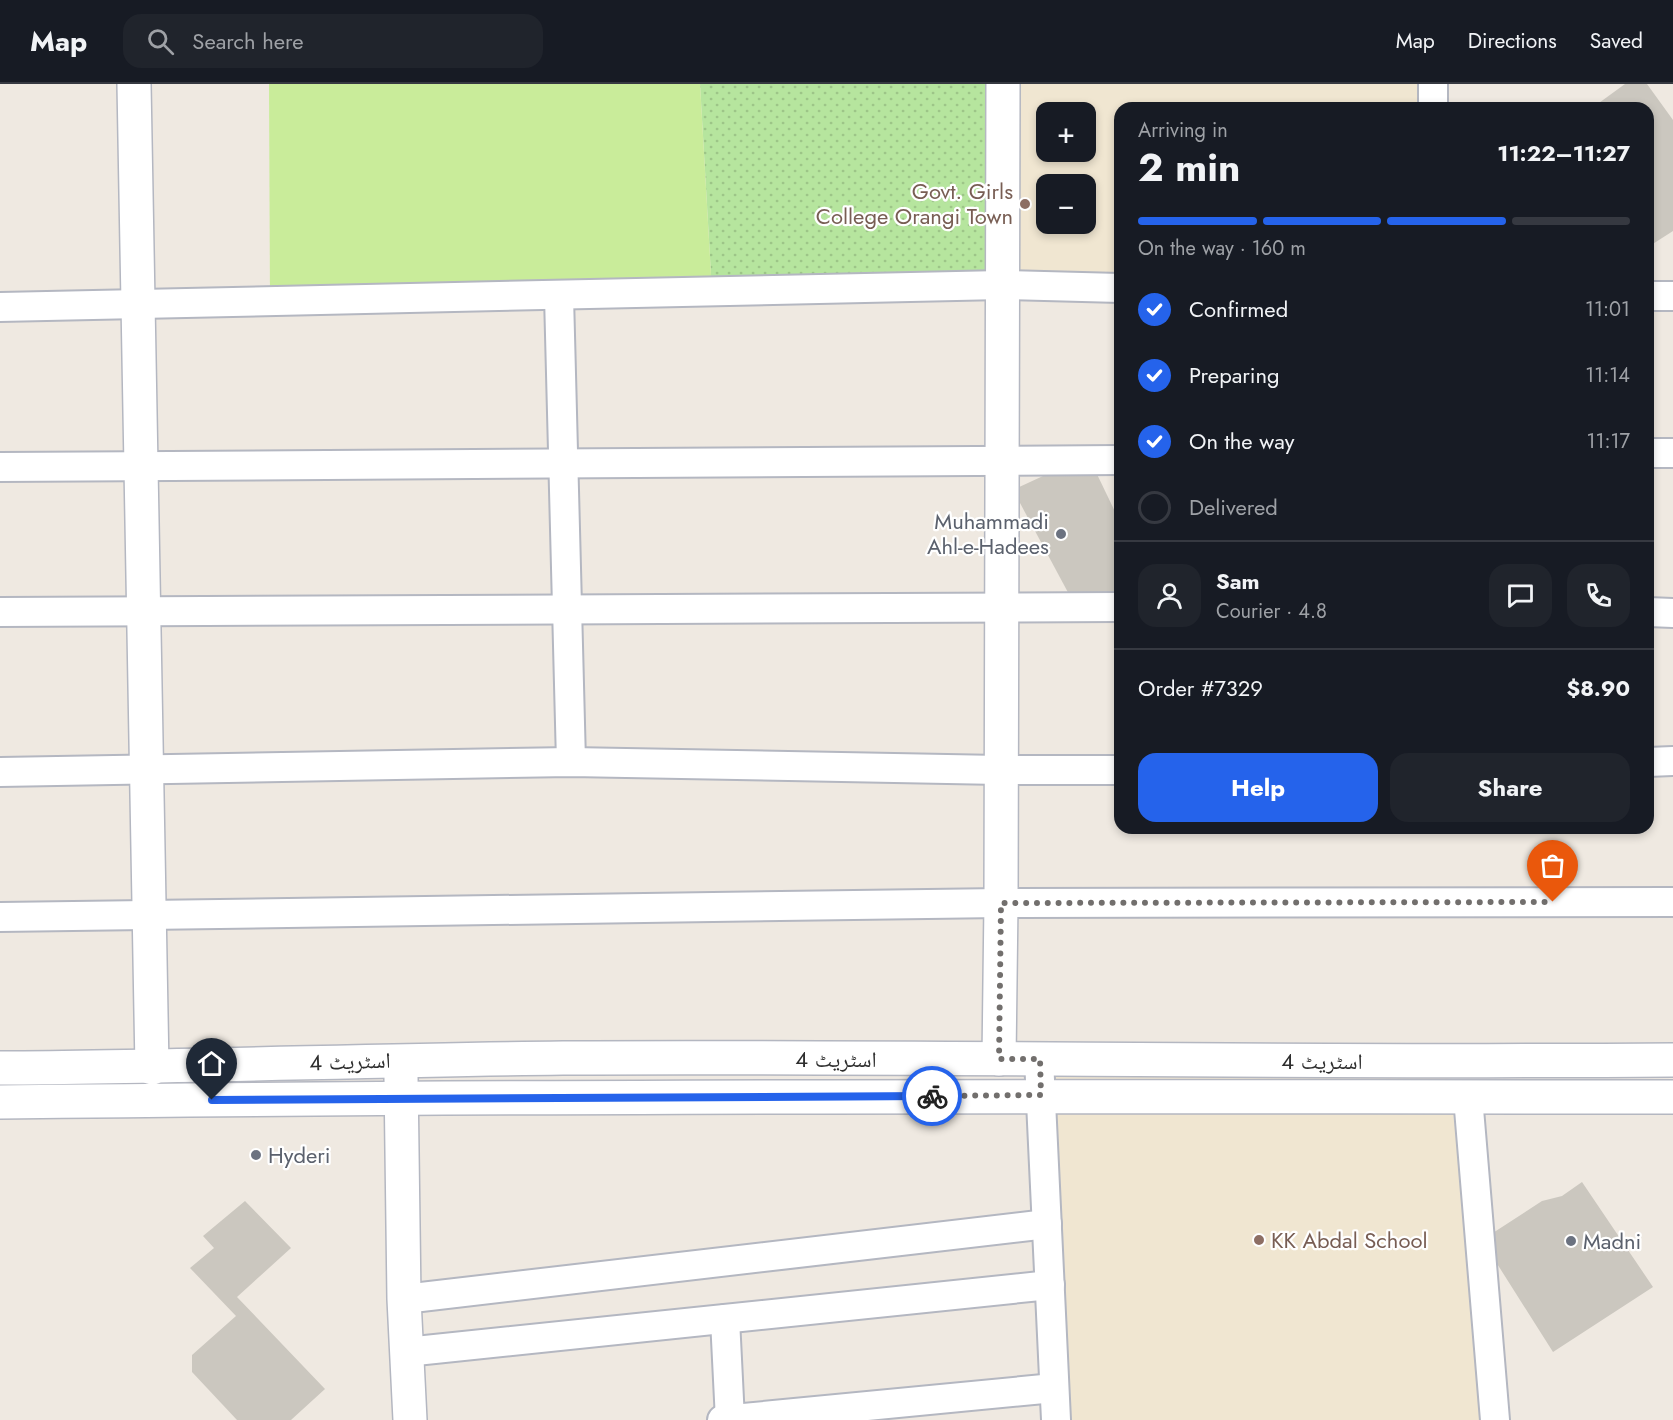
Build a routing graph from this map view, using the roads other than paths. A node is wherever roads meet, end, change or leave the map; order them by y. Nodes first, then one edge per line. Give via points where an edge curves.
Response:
1 (134, 84) edge
2 (1003, 84) edge
3 (1433, 84) edge
4 (1432, 102) edge
5 (1002, 285) junction
6 (1114, 288) edge
7 (560, 296) junction
8 (1654, 296) edge
9 (1673, 296) edge
10 (138, 305) junction
11 (0, 307) edge
12 (1654, 453) edge
13 (1673, 453) edge
14 (1001, 460) junction
15 (1114, 460) edge
16 (564, 464) junction
17 (141, 466) junction
18 (0, 467) edge
19 (1001, 607) junction
20 (1114, 607) edge
21 (567, 608) junction
22 (144, 610) junction
23 (0, 612) edge
24 (1654, 612) edge
25 (1673, 613) edge
26 (1673, 761) edge
27 (571, 762) junction
28 (1654, 762) edge
29 (147, 770) junction
30 (1000, 770) junction
31 (1114, 770) edge
32 (0, 772) edge
33 (1673, 902) edge
34 (1001, 903) junction
35 (149, 915) junction
36 (0, 917) edge
37 (999, 1059) junction
38 (1040, 1059) junction
39 (400, 1060) junction
40 (1673, 1060) edge
41 (0, 1068) edge
42 (152, 1068) junction
43 (1041, 1095) junction
44 (401, 1097) junction
45 (1468, 1097) junction
46 (1673, 1097) edge
47 (0, 1102) edge
48 (1047, 1224) junction
49 (1050, 1285) junction
50 (404, 1299) junction
51 (725, 1319) junction
52 (406, 1352) junction
53 (1054, 1388) junction
54 (410, 1420) edge
55 (727, 1420) edge
56 (1056, 1420) edge
57 (1495, 1420) edge

1 - 10 main road
2 - 5 main road
3 - 4 street
5 - 6 street
5 - 7 street
5 - 14 main road
7 - 10 street
7 - 16 street
8 - 9 street
10 - 11 street
10 - 17 main road
12 - 13 street
14 - 15 street
14 - 16 street
14 - 19 main road
16 - 17 street
16 - 21 street
17 - 18 street
17 - 22 main road
19 - 20 street
19 - 21 street
19 - 30 main road
21 - 22 street
21 - 27 street
22 - 23 street
22 - 29 main road
24 - 25 street
26 - 28 street
27 - 29 street
27 - 30 street
29 - 32 street
29 - 35 main road
30 - 31 street
30 - 34 main road
33 - 34 street
34 - 35 street
34 - 37 main road
35 - 36 street
35 - 42 main road
37 - 38 main road, اسٹریٹ 4
37 - 39 main road, اسٹریٹ 4
38 - 40 main road, اسٹریٹ 4
38 - 43 street
39 - 42 main road, اسٹریٹ 4
39 - 44 main road
41 - 42 main road, اسٹریٹ 4
43 - 44 main road, اسٹریٹ 4
43 - 45 main road, اسٹریٹ 4
43 - 48 street
44 - 47 main road, اسٹریٹ 4
44 - 50 main road
45 - 46 main road, اسٹریٹ 4
45 - 57 street
48 - 49 street
48 - 50 street
49 - 51 street
49 - 53 street
50 - 52 main road
51 - 52 street
51 - 55 street
52 - 54 main road
53 - 55 street
53 - 56 street

